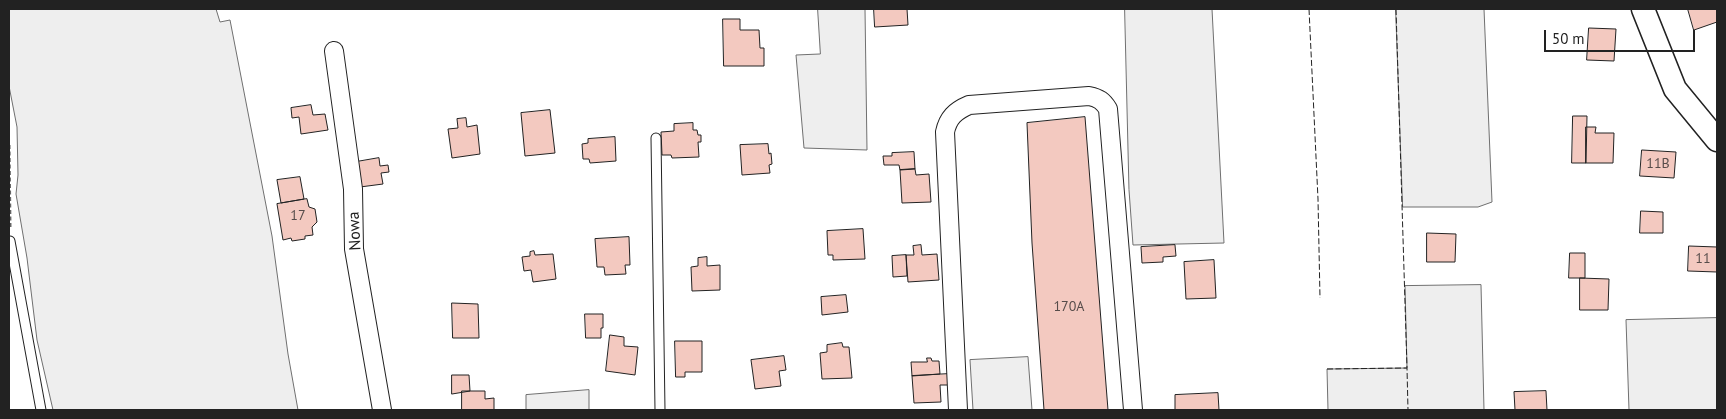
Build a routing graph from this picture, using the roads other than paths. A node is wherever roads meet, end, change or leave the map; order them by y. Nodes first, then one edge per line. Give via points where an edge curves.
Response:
1 (1643, 9) edge
2 (334, 51) dead end
3 (656, 138) dead end
4 (1717, 140) edge
5 (10, 241) road end
6 (41, 410) edge
7 (382, 410) edge
8 (660, 410) edge
9 (958, 410) edge
10 (1133, 410) edge

1 - 4 street via 1675,88
2 - 7 street, Nowa via 353,190 354,249
3 - 8 lane
5 - 6 lane
9 - 10 street via 945,142 947,122 960,108 968,105 1089,96 1104,102 1108,109

